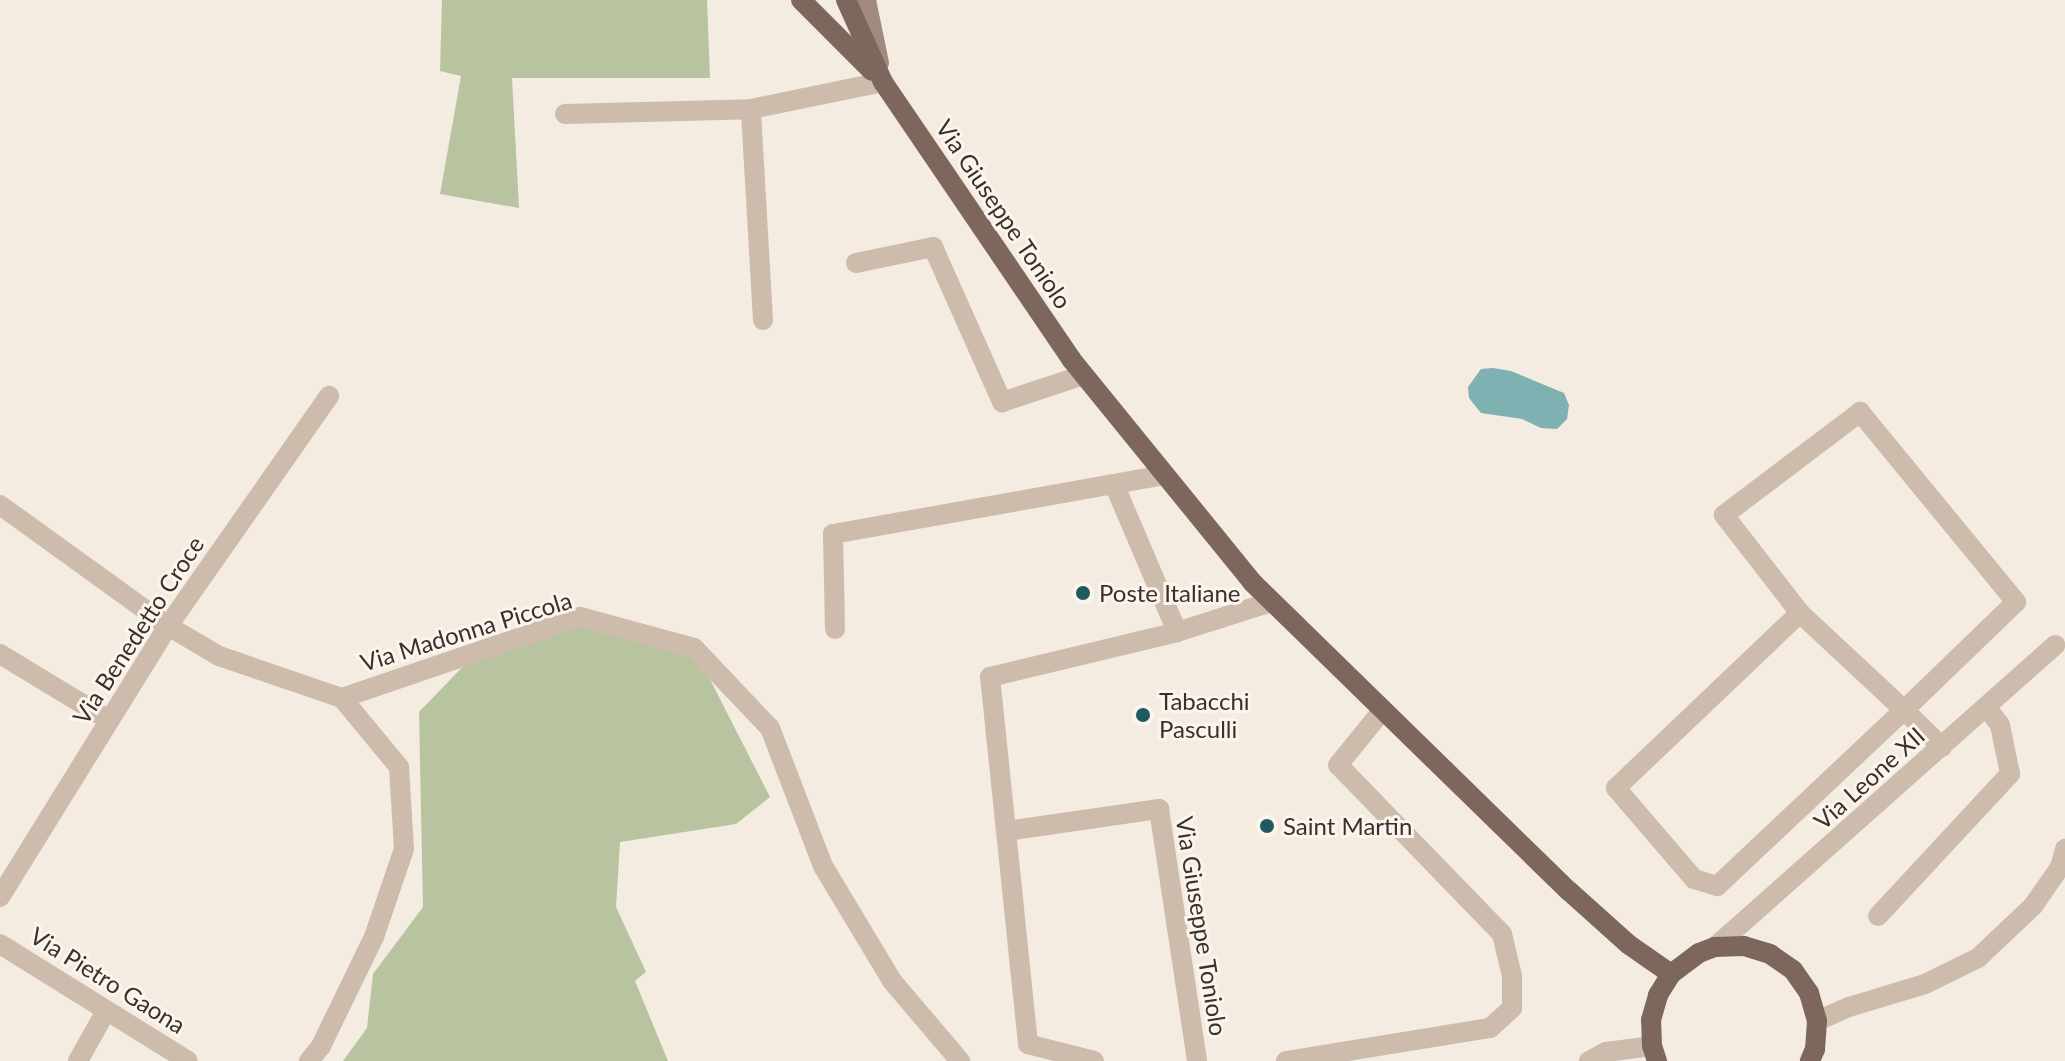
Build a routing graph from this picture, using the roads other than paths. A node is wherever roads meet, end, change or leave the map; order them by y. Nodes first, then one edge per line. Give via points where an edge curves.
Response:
1 (801, 0) edge
2 (846, 0) edge
3 (866, 0) edge
4 (883, 82) junction
5 (751, 109) junction
6 (565, 114) dead end
7 (856, 263) dead end
8 (763, 320) dead end
9 (1083, 375) junction
10 (329, 396) dead end
11 (1164, 475) junction
12 (1114, 484) junction
13 (0, 505) edge
14 (1271, 602) junction
15 (1800, 613) junction
16 (168, 626) junction
17 (835, 629) dead end
18 (1177, 632) junction
19 (2055, 645) dead end
20 (0, 654) edge
21 (342, 698) junction
22 (1988, 709) junction
23 (1904, 710) junction
24 (1381, 712) junction
25 (109, 720) junction
26 (1942, 747) junction
27 (1006, 831) junction
28 (2065, 849) edge
29 (0, 897) edge
30 (1878, 916) dead end
31 (0, 944) edge
32 (1715, 947) junction
33 (1671, 974) junction
34 (106, 1011) junction
35 (1817, 1021) junction
36 (1654, 1053) edge
37 (78, 1061) edge
38 (188, 1061) edge
39 (309, 1061) edge
40 (960, 1061) edge
41 (1094, 1061) edge
42 (1197, 1061) edge
43 (1286, 1061) edge
44 (1589, 1061) edge
45 (1810, 1061) edge

1 - 4 main road, Via Giuseppe Toniolo
2 - 4 main road, Via Giuseppe Toniolo
3 - 4 street
4 - 5 street
4 - 9 main road, Via Giuseppe Toniolo
5 - 6 street
5 - 8 street
7 - 9 street via 933,247 1002,402
9 - 11 main road, Via Giuseppe Toniolo
10 - 16 street, Via Benedetto Croce
11 - 12 street
11 - 14 main road, Via Giuseppe Toniolo
12 - 17 street via 833,534
12 - 18 street
13 - 16 street, Via Madonna Piccola
14 - 18 street
14 - 24 main road, Via Giuseppe Toniolo
15 - 23 street
15 - 23 street via 1616,788 1694,879 1717,886
15 - 23 street via 1724,515 1860,412 2016,602
16 - 21 street, Via Madonna Piccola via 219,656
16 - 25 street, Via Benedetto Croce
18 - 27 street via 990,677
19 - 22 street, Via Leone XII
20 - 25 street
21 - 39 street via 399,767 404,849 374,937
21 - 40 street, Via Madonna Piccola via 580,617 694,648 770,728 823,866 892,981
22 - 26 street, Via Leone XII
22 - 30 street via 2000,725 2010,774
23 - 26 street
24 - 33 main road, Via Giuseppe Toniolo via 1569,891
24 - 43 street via 1338,765 1502,934 1512,976 1512,1008 1490,1028
25 - 29 street, Via Benedetto Croce
26 - 32 street, Via Leone XII
27 - 41 street via 1028,1044
27 - 42 street, Via Giuseppe Toniolo via 1159,809
28 - 35 street via 2060,867 2033,906 1978,958 1925,984
31 - 34 street, Via Pietro Gaona
32 - 33 main road
32 - 35 main road via 1744,946 1782,962 1809,993
33 - 36 main road via 1654,1008
34 - 37 street
34 - 38 street, Via Pietro Gaona
35 - 45 main road
36 - 44 street via 1606,1052

